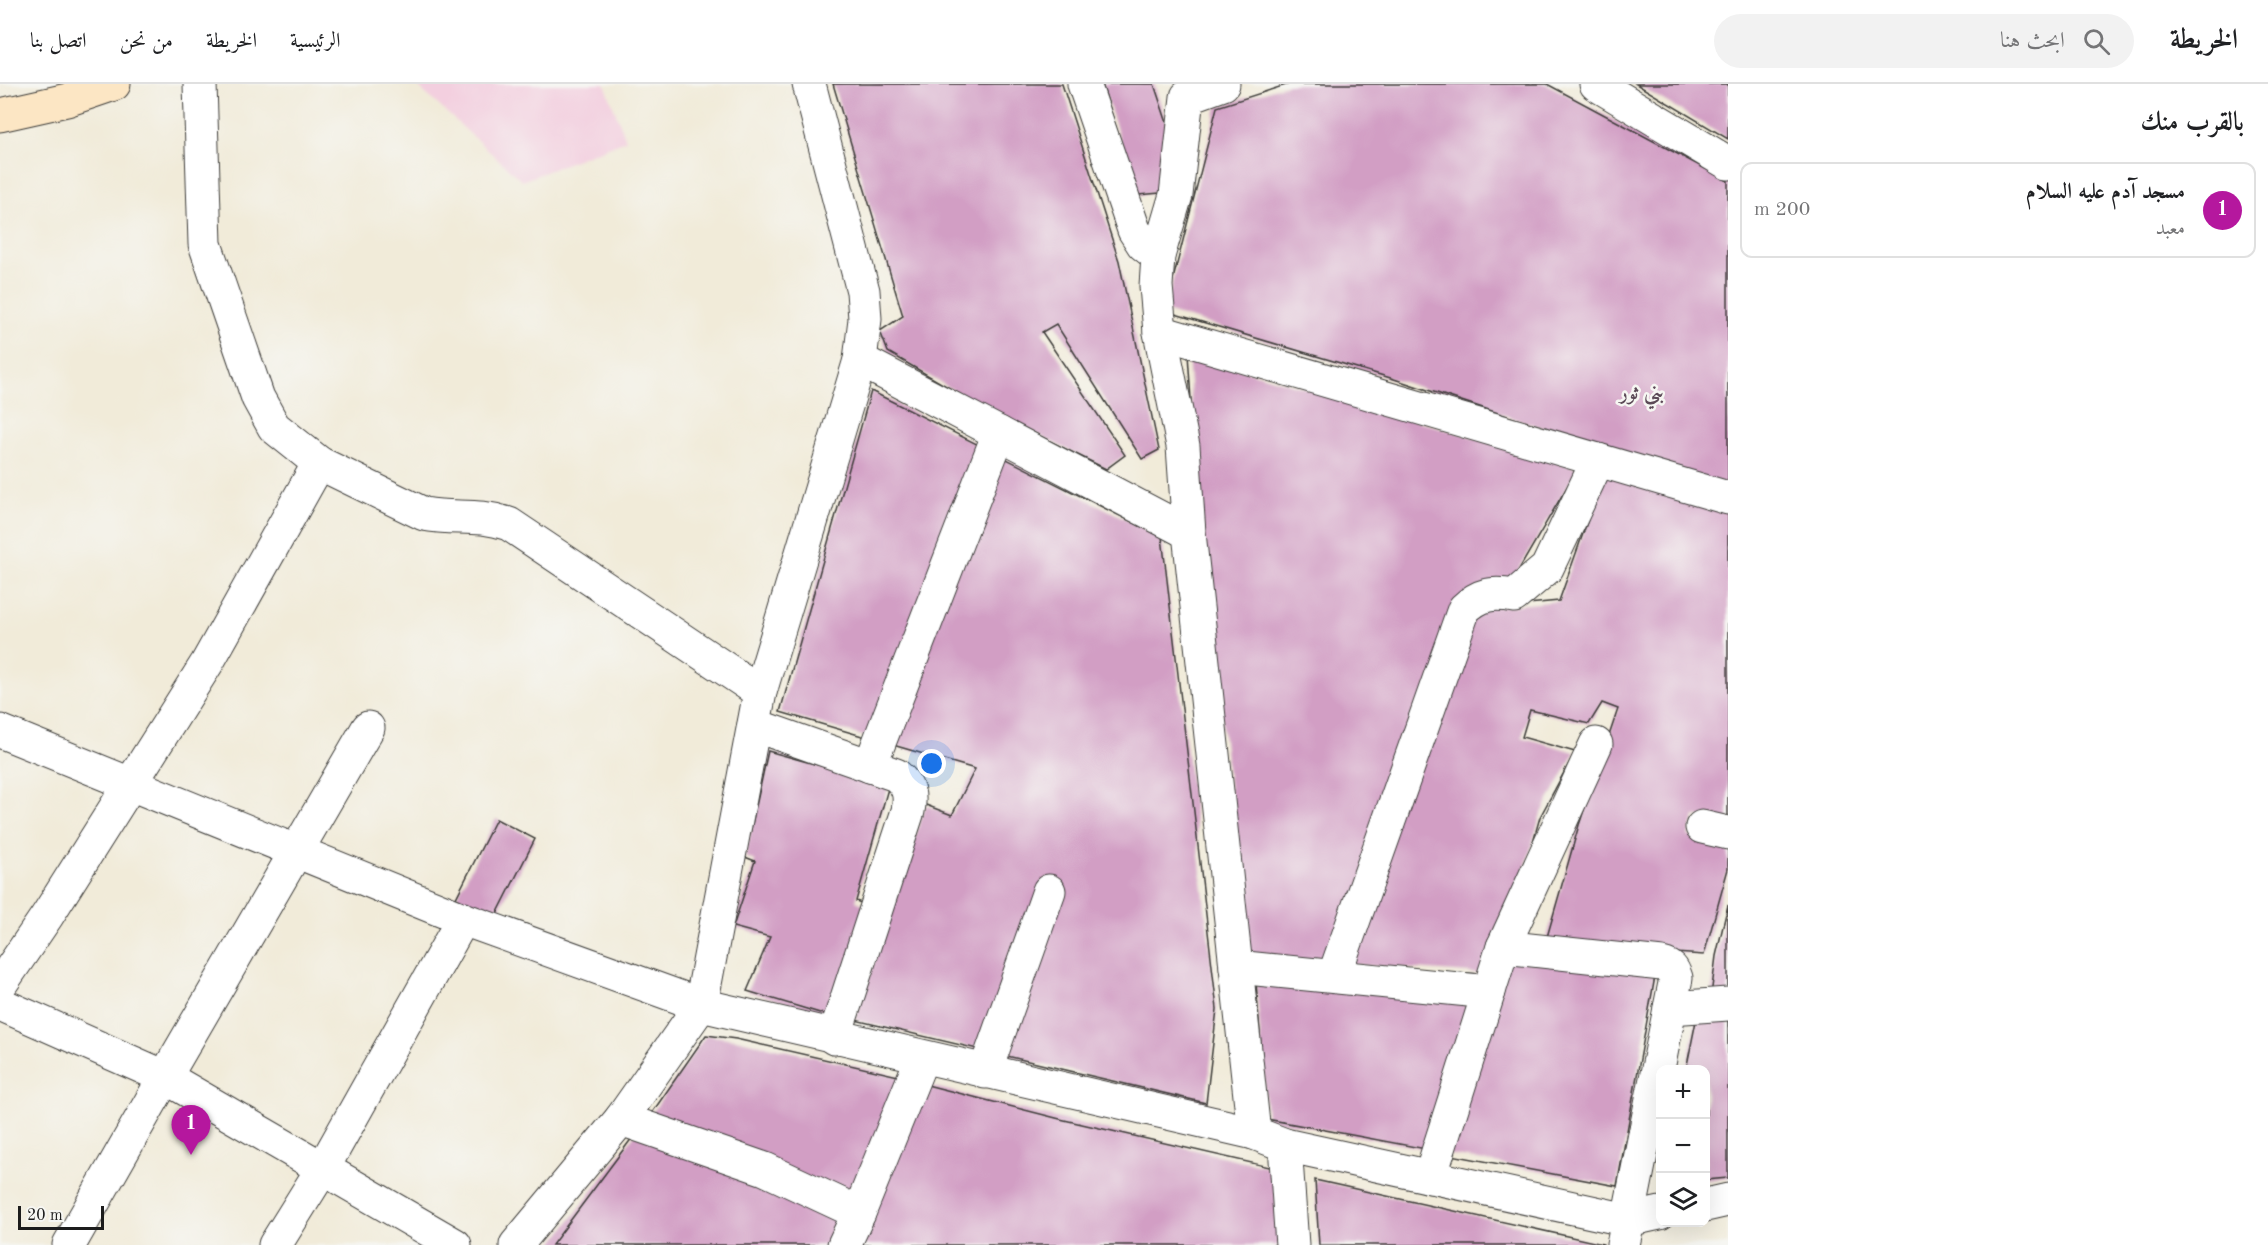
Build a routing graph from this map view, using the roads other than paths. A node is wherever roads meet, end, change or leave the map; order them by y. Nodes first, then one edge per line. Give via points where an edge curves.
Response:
1 (114, 84) edge
2 (200, 84) edge
3 (809, 84) edge
4 (1084, 84) edge
5 (1223, 84) edge
6 (1596, 84) edge
7 (1185, 91) edge
8 (0, 115) edge
9 (1728, 163) edge
10 (1158, 256) junction
11 (1160, 332) junction
12 (860, 360) junction
13 (999, 433) junction
14 (1598, 460) junction
15 (319, 463) junction
16 (1728, 498) edge
17 (1189, 533) junction
18 (760, 692) junction
19 (754, 725) junction
20 (368, 728) dead end
21 (0, 731) edge
22 (1596, 744) dead end
23 (870, 766) junction
24 (131, 785) junction
25 (296, 852) junction
26 (1049, 891) dead end
27 (463, 919) junction
28 (1503, 947) junction
29 (1236, 967) junction
30 (1334, 976) junction
31 (0, 985) edge
32 (1489, 992) junction
33 (0, 1004) edge
34 (1728, 1004) edge
35 (701, 1005) junction
36 (1670, 1008) junction
37 (834, 1038) junction
38 (922, 1058) junction
39 (985, 1072) junction
40 (165, 1077) junction
41 (621, 1119) junction
42 (1254, 1133) junction
43 (1285, 1145) junction
44 (323, 1168) junction
45 (1430, 1177) junction
46 (1728, 1200) edge
47 (1710, 1204) edge
48 (859, 1213) junction
49 (1656, 1216) edge
50 (1626, 1232) edge
51 (69, 1245) edge
52 (275, 1245) edge
53 (455, 1245) edge
54 (516, 1245) edge
55 (844, 1245) edge
56 (1292, 1245) edge

1 - 8 main road
2 - 15 street via 205,234 212,267 258,398 274,427
3 - 12 street via 863,291 865,318
4 - 10 street via 1134,231
5 - 7 street
6 - 9 street
7 - 10 street via 1176,195
10 - 11 street
11 - 14 street
11 - 17 street via 1183,446
12 - 13 street
12 - 18 street
13 - 17 street
13 - 23 street
14 - 16 street
14 - 30 street via 1546,568 1514,596 1496,593 1477,597 1464,609
15 - 18 street via 423,514 474,515 509,524
15 - 24 street via 207,663
17 - 29 street
18 - 19 street
19 - 23 street
19 - 35 street
20 - 25 street
21 - 24 street
22 - 28 street
23 - 37 street via 896,775 911,795
24 - 25 street
24 - 31 street
25 - 27 street
25 - 40 street
26 - 39 street
27 - 35 street
27 - 44 street
28 - 32 street
28 - 36 street via 1670,966 1676,978
29 - 30 street
29 - 42 street
30 - 32 street
32 - 45 street
33 - 40 street
34 - 36 street
35 - 37 street
35 - 41 street
36 - 50 street
37 - 38 street
38 - 39 street
38 - 48 street
39 - 42 street
40 - 44 street
40 - 51 street
41 - 48 street via 765,1168
41 - 54 street
42 - 43 street
43 - 45 street
43 - 56 street
44 - 52 street
44 - 53 street
45 - 50 street
46 - 47 street
48 - 55 street
49 - 50 street

